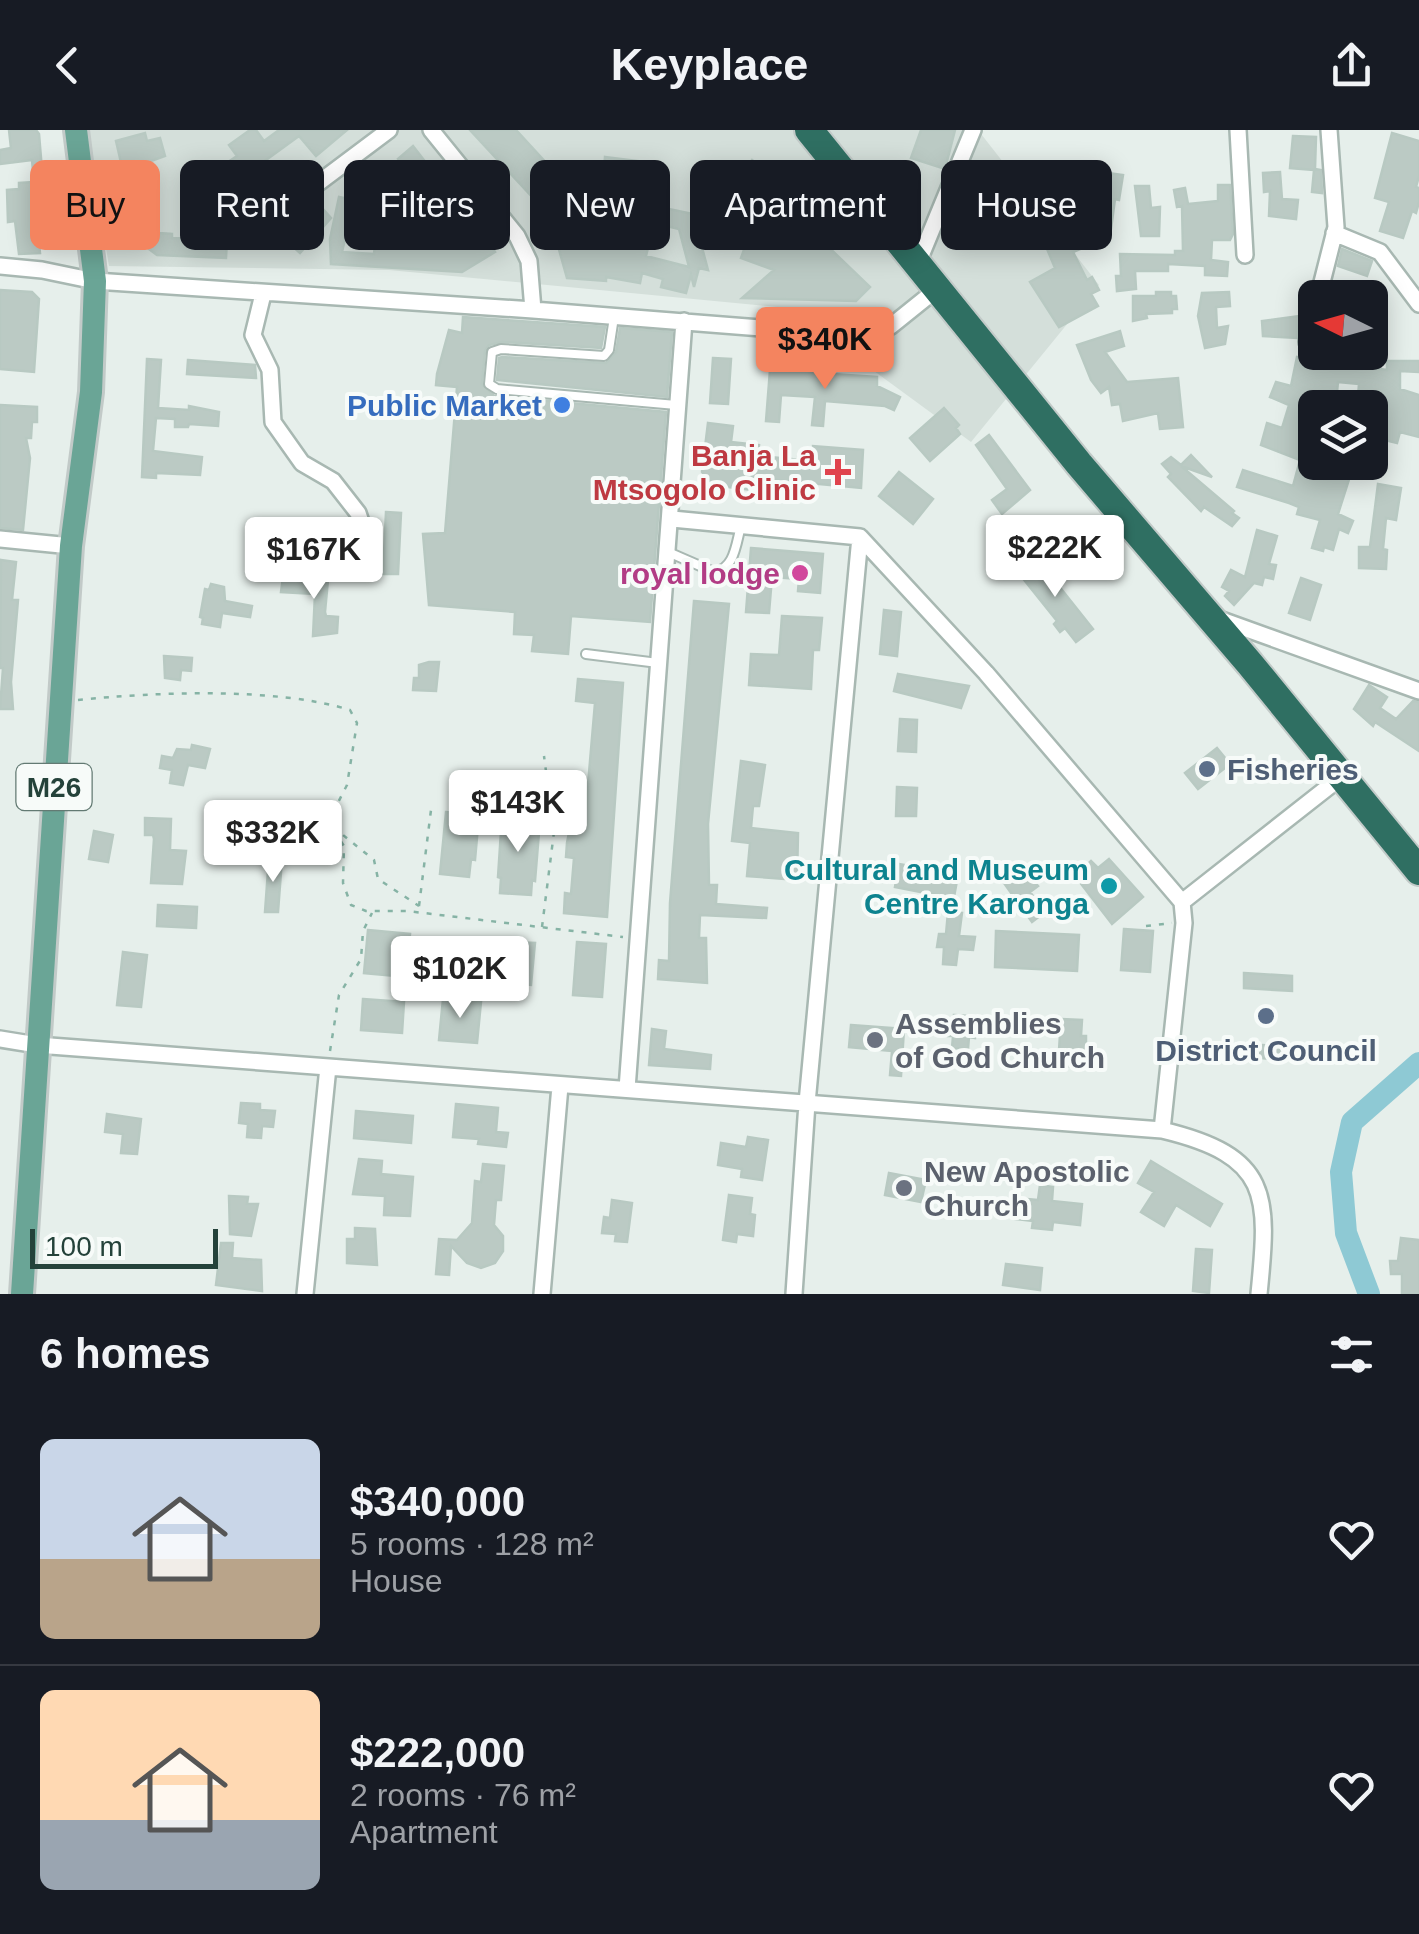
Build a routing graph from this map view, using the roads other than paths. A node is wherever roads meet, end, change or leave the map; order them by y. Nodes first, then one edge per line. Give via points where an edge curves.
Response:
1 (76, 130) edge
2 (388, 130) edge
3 (431, 130) edge
4 (809, 130) edge
5 (973, 130) edge
6 (1238, 130) edge
7 (1329, 130) edge
8 (324, 179) edge
9 (1334, 232) junction
10 (1246, 255) dead end
11 (918, 263) junction
12 (0, 266) edge
13 (1322, 280) edge
14 (95, 282) junction
15 (937, 289) junction
16 (263, 294) junction
17 (1419, 304) edge
18 (533, 310) junction
19 (614, 317) junction
20 (684, 321) junction
21 (678, 405) junction
22 (672, 519) junction
23 (741, 526) junction
24 (860, 537) junction
25 (0, 539) edge
26 (71, 546) junction
27 (668, 552) junction
28 (367, 571) dead end
29 (1208, 616) junction
30 (586, 654) dead end
31 (658, 663) junction
32 (1419, 691) edge
33 (1341, 777) junction
34 (1419, 872) edge
35 (1182, 902) junction
36 (0, 1039) edge
37 (37, 1045) junction
38 (328, 1067) junction
39 (560, 1086) junction
40 (628, 1089) junction
41 (808, 1103) junction
42 (1162, 1130) junction
43 (22, 1294) edge
44 (305, 1294) edge
45 (542, 1294) edge
46 (794, 1294) edge
47 (1259, 1294) edge

1 - 14 main road, M26
2 - 8 street
3 - 18 street via 518,236 529,261
4 - 11 highway
5 - 11 street
6 - 10 street
7 - 9 street
9 - 13 street
9 - 17 street via 1380,252
11 - 15 highway
12 - 14 street
14 - 16 street
14 - 26 main road, M26 via 91,392
15 - 20 street via 891,326 862,336
15 - 29 highway
16 - 18 street
16 - 28 street via 254,335 270,370 273,422 302,464 333,482 358,513
18 - 19 street
19 - 20 street
19 - 21 lane via 604,356 496,350 489,384
20 - 21 street
21 - 22 street
22 - 23 street
22 - 27 street
23 - 24 street
23 - 27 lane via 722,571
24 - 35 street
24 - 41 street
25 - 26 street
26 - 37 main road, M26
27 - 31 street
29 - 32 street
29 - 33 highway
30 - 31 lane
31 - 40 street
33 - 34 highway
33 - 35 street
35 - 42 street
36 - 37 street
37 - 38 street
37 - 43 main road, M26
38 - 39 street
38 - 44 street
39 - 40 street
39 - 45 street
40 - 41 street
41 - 42 street
41 - 46 street
42 - 47 street via 1215,1147 1250,1173 1266,1225

